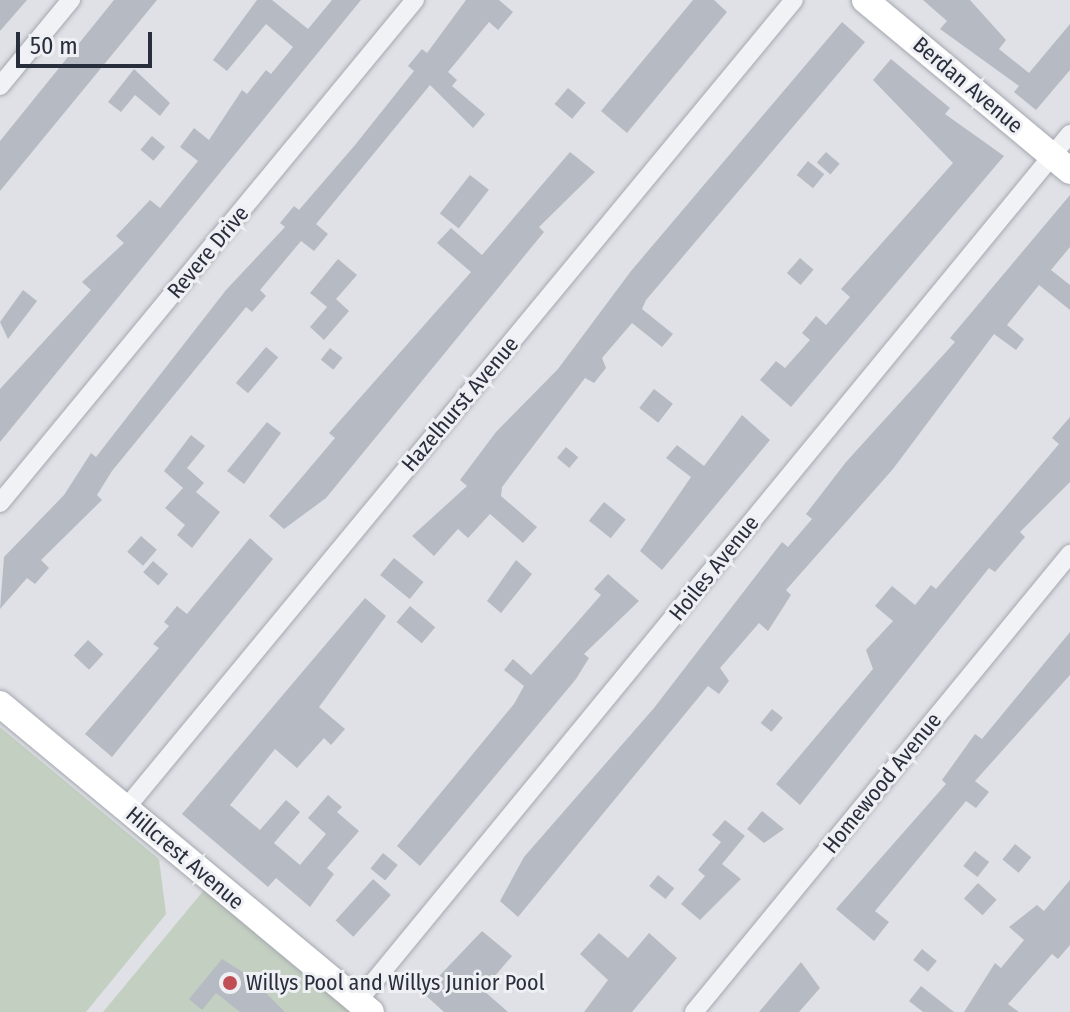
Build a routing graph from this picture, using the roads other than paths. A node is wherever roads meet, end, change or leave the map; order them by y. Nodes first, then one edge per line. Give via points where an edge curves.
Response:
1 (71, 0) edge
2 (415, 0) edge
3 (794, 0) edge
4 (865, 0) edge
5 (0, 86) edge
6 (1070, 134) edge
7 (1061, 163) edge
8 (0, 503) edge
9 (1070, 554) edge
10 (0, 704) edge
11 (126, 808) junction
12 (364, 1007) edge
13 (694, 1012) edge

1 - 5 street
2 - 8 street, Revere Drive
3 - 11 street, Hazelhurst Avenue
4 - 7 street, Berdan Avenue
6 - 7 street, Hoiles Avenue
7 - 12 street, Hoiles Avenue
9 - 13 street, Homewood Avenue
10 - 11 street, Hillcrest Avenue
11 - 12 street, Hillcrest Avenue

